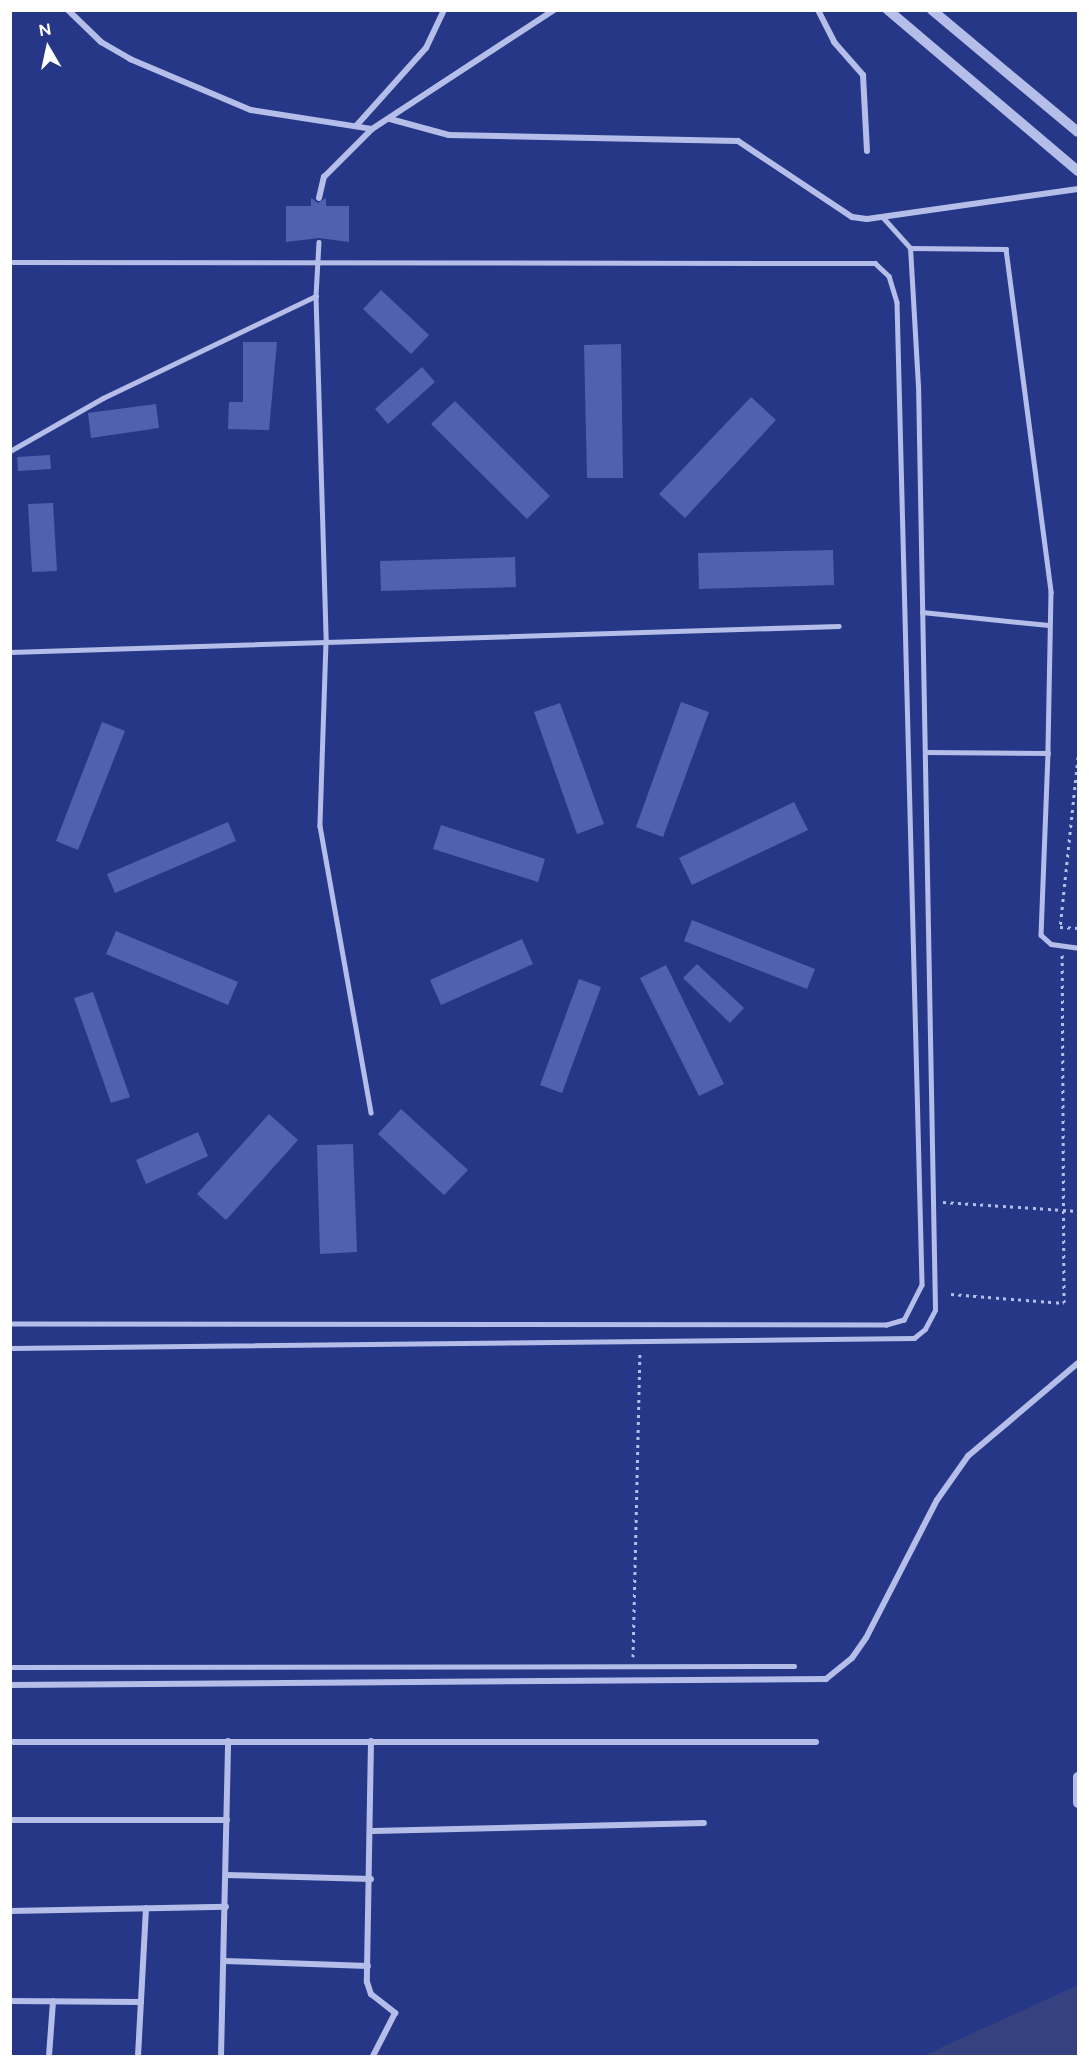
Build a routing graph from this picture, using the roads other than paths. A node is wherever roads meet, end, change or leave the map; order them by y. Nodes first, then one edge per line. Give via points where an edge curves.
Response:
1 (68, 10) edge
2 (444, 10) edge
3 (554, 10) edge
4 (818, 10) edge
5 (888, 10) edge
6 (932, 10) edge
7 (390, 119) junction
8 (356, 126) junction
9 (372, 129) junction
10 (1078, 132) edge
11 (867, 151) dead end
12 (1078, 171) edge
13 (1078, 189) edge
14 (319, 198) dead end
15 (883, 218) junction
16 (319, 242) dead end
17 (910, 248) junction
18 (10, 262) edge
19 (318, 263) junction
20 (316, 296) junction
21 (10, 451) edge
22 (922, 612) junction
23 (1048, 625) junction
24 (839, 626) dead end
25 (327, 642) junction
26 (10, 652) edge
27 (925, 752) junction
28 (1048, 753) junction
29 (1078, 948) edge
30 (371, 1112) dead end
31 (10, 1324) edge
32 (10, 1348) edge
33 (1078, 1363) edge
34 (794, 1666) dead end
35 (10, 1667) edge
36 (10, 1685) edge
37 (228, 1741) junction
38 (371, 1741) junction
39 (10, 1742) edge
40 (816, 1742) dead end
41 (1078, 1777) edge
42 (1078, 1803) edge
43 (10, 1820) edge
44 (227, 1820) junction
45 (704, 1823) dead end
46 (373, 1831) junction
47 (226, 1875) junction
48 (371, 1879) junction
49 (226, 1907) junction
50 (146, 1908) junction
51 (10, 1911) edge
52 (224, 1961) junction
53 (368, 1966) junction
54 (10, 2001) edge
55 (53, 2001) junction
56 (141, 2002) junction
57 (49, 2056) edge
58 (138, 2056) edge
59 (221, 2056) edge
60 (373, 2056) edge

1 - 8 street via 101,42 130,59 251,110
2 - 8 street via 426,48
3 - 7 street
4 - 11 street via 834,42 863,75
5 - 12 street
6 - 10 street
7 - 9 street
7 - 15 street via 449,135 738,141 852,217
8 - 9 street
9 - 14 street via 324,177
13 - 15 street
15 - 17 lane
16 - 19 lane
17 - 22 lane
17 - 23 lane via 1006,249 1051,592
18 - 19 lane
19 - 20 lane
19 - 31 lane via 875,263 889,276 897,302 922,1286 904,1320 887,1324
20 - 21 lane via 264,316 103,398
20 - 25 lane
22 - 23 lane
22 - 27 lane
23 - 28 lane via 1054,657
24 - 25 lane
25 - 26 lane
25 - 30 lane via 320,826
27 - 28 lane
27 - 32 lane via 934,1310 914,1338
28 - 29 lane via 1041,935 1062,946
33 - 36 street via 969,1456 937,1500 866,1638 852,1658 826,1679
34 - 35 lane
37 - 38 street
37 - 39 street
37 - 44 street
38 - 40 street
38 - 46 street
41 - 42 street
43 - 44 street
44 - 47 street
45 - 46 street
46 - 48 street
47 - 48 street
47 - 49 street
48 - 53 street
49 - 50 street
49 - 52 street
50 - 51 street
50 - 56 street
52 - 53 street
52 - 59 street
53 - 60 street via 371,1994 395,2013
54 - 55 street
55 - 56 street
55 - 57 street
56 - 58 street

